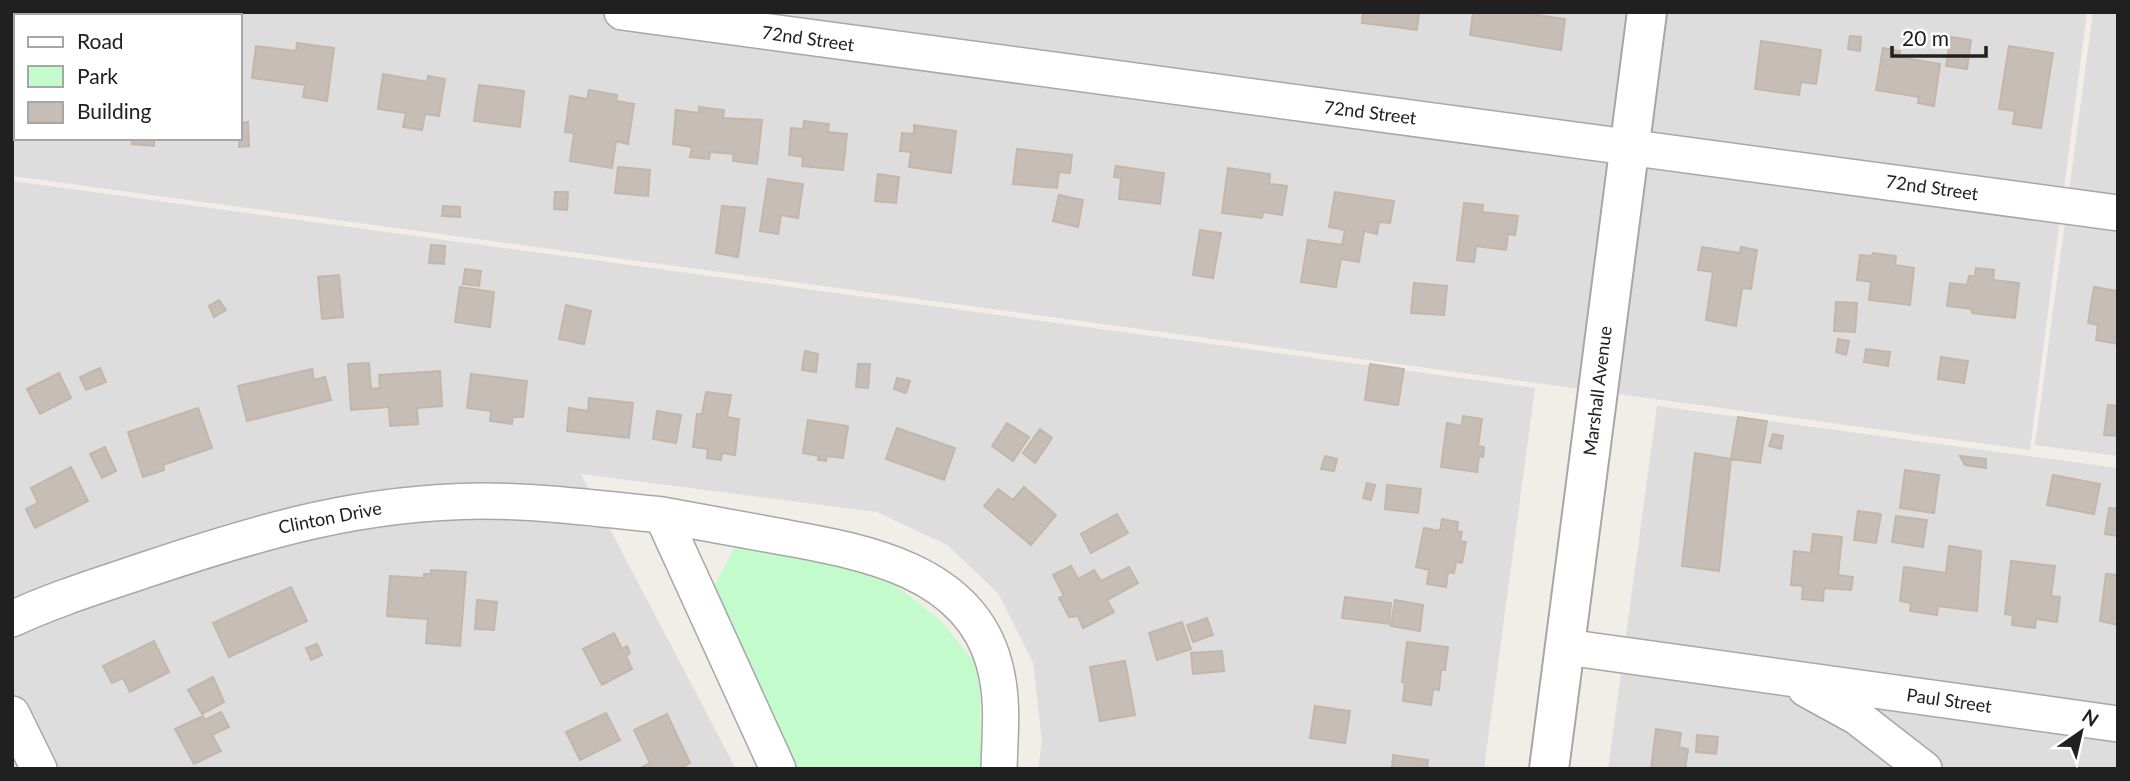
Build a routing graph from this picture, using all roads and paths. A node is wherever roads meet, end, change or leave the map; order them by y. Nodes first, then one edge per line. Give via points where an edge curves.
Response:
1 (622, 12) edge
2 (1647, 12) edge
3 (1629, 148) junction
4 (2118, 213) edge
5 (662, 515) junction
6 (12, 620) edge
7 (1566, 647) junction
8 (1780, 677) junction
9 (12, 714) edge
10 (2118, 724) edge
11 (39, 769) edge
12 (778, 769) edge
13 (999, 769) edge
14 (1549, 769) edge
15 (1924, 769) edge

1 - 3 street, 72nd Street
2 - 3 street, Marshall Avenue
3 - 4 street, 72nd Street
3 - 7 street, Marshall Avenue
5 - 6 street, Clinton Drive via 483,501 360,509 275,528 48,603
5 - 12 street
5 - 13 street, Clinton Drive via 843,548 888,560 932,583 959,604 979,630 993,660 1001,692
7 - 8 street, Paul Street
7 - 14 street, Marshall Avenue
8 - 10 street, Paul Street
8 - 15 street, Paul Street via 1857,717
9 - 11 street

